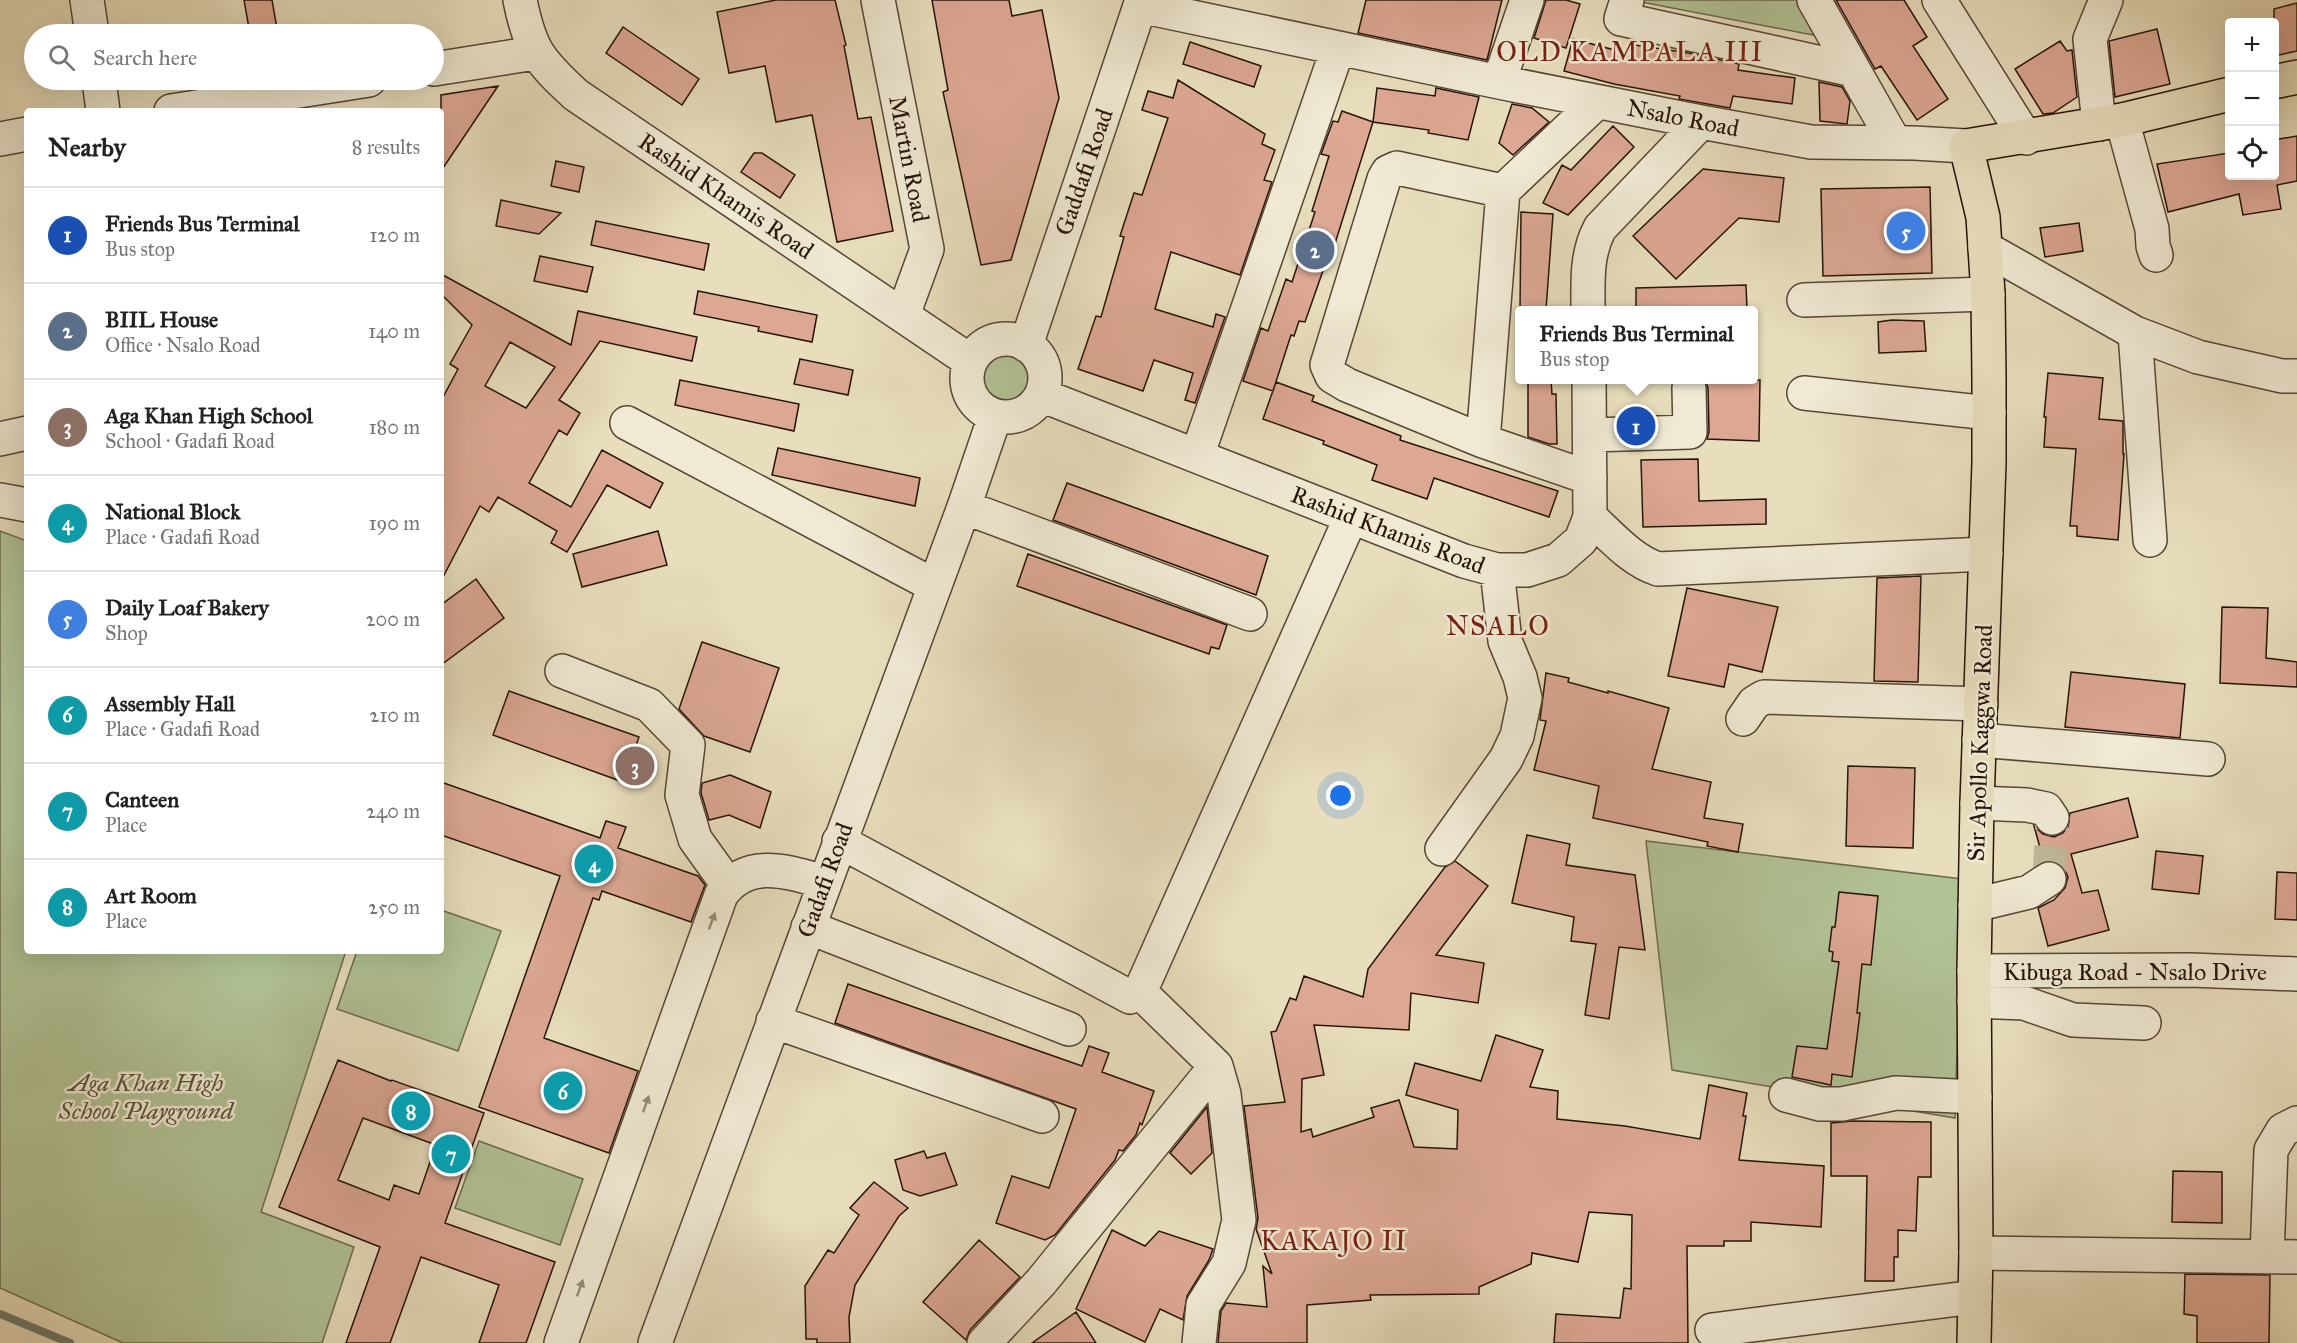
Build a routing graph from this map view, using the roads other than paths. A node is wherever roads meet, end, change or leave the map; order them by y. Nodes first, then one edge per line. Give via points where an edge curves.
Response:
1 (87, 0) edge
2 (520, 0) edge
3 (878, 0) edge
4 (1527, 0) edge
5 (1626, 0) edge
6 (1814, 0) edge
7 (1940, 0) edge
8 (2106, 0) edge
9 (1141, 3) edge
10 (91, 24) edge
11 (1338, 48) junction
12 (535, 53) junction
13 (444, 67) edge
14 (1853, 70) junction
15 (2297, 77) edge
16 (2279, 81) edge
17 (1499, 82) junction
18 (100, 90) edge
19 (347, 90) edge
20 (2225, 95) edge
21 (329, 98) edge
22 (1597, 102) junction
23 (103, 108) edge
24 (207, 108) edge
25 (2110, 122) junction
26 (1701, 123) junction
27 (24, 135) edge
28 (2026, 138) junction
29 (0, 139) edge
30 (1895, 142) junction
31 (1966, 146) junction
32 (1503, 191) junction
33 (1985, 248) junction
34 (2156, 255) dead end
35 (1988, 294) junction
36 (1804, 300) dead end
37 (1588, 306) edge
38 (903, 315) junction
39 (2135, 333) junction
40 (1026, 345) junction
41 (970, 361) junction
42 (2297, 376) edge
43 (1589, 384) edge
44 (1689, 388) dead end
45 (1804, 393) dead end
46 (1041, 395) junction
47 (1989, 413) junction
48 (995, 416) junction
49 (627, 423) dead end
50 (24, 435) edge
51 (1590, 435) junction
52 (0, 439) edge
53 (1483, 441) junction
54 (1197, 456) junction
55 (1590, 478) junction
56 (0, 500) edge
57 (24, 504) edge
58 (964, 507) junction
59 (1351, 517) junction
60 (1590, 518) junction
61 (2150, 540) dead end
62 (1986, 554) junction
63 (1497, 570) junction
64 (935, 586) junction
65 (1250, 614) dead end
66 (562, 671) dead end
67 (1981, 704) junction
68 (1743, 719) dead end
69 (1979, 740) junction
70 (2208, 759) dead end
71 (1977, 802) junction
72 (2052, 818) dead end
73 (839, 841) junction
74 (1442, 849) dead end
75 (2049, 879) dead end
76 (824, 882) junction
77 (728, 885) junction
78 (1975, 905) junction
79 (808, 927) junction
80 (2297, 974) edge
81 (1974, 986) junction
82 (1140, 992) junction
83 (773, 1022) junction
84 (2144, 1023) dead end
85 (1069, 1029) dead end
86 (1216, 1066) junction
87 (1786, 1095) dead end
88 (1975, 1097) junction
89 (1042, 1116) dead end
90 (2297, 1123) edge
91 (1976, 1253) junction
92 (2282, 1256) edge
93 (1975, 1297) junction
94 (1712, 1330) dead end
95 (561, 1343) edge
96 (655, 1343) edge
97 (984, 1343) edge
98 (1199, 1343) edge
99 (1974, 1343) edge

1 - 10 street
2 - 12 street, Rashid Khamis Road
3 - 38 street, Martin Road via 927,249
4 - 17 street
5 - 14 street via 1621,19
6 - 14 street
7 - 28 street
8 - 25 street via 2090,39
9 - 11 street, Nsalo Road
9 - 40 street, Gaddafi Road
11 - 17 street, Nsalo Road
11 - 54 street
12 - 13 street
12 - 38 street, Rashid Khamis Road via 576,95
14 - 30 street
15 - 16 main road
17 - 22 street, Nsalo Road
18 - 23 street
19 - 21 street
20 - 25 main road, Nsalo Road
21 - 24 street
22 - 26 street, Nsalo Road
22 - 32 street
25 - 28 main road, Nsalo Road
25 - 34 street via 2152,229
26 - 30 street, Nsalo Road via 1811,141
26 - 37 street via 1600,228 1592,243 1588,266
27 - 29 street
28 - 31 main road, Nsalo Road
30 - 31 street, Nsalo Road
31 - 33 main road, Sir Apollo Kaggwa Road via 1983,217
32 - 53 street
32 - 53 street via 1397,168 1388,172 1327,365 1332,376 1347,385
33 - 35 main road, Sir Apollo Kaggwa Road
33 - 39 street
35 - 36 street
35 - 47 main road, Sir Apollo Kaggwa Road
38 - 41 street, Rashid Khamis Road
39 - 42 street via 2198,357
39 - 61 street
40 - 41 street via 1011,339 994,341 980,348
40 - 46 street via 1044,368
41 - 48 street via 966,380 972,399
43 - 51 street, Rashid Khamis Road
44 - 51 street via 1690,432
45 - 47 street
46 - 48 street via 1027,412 1006,418
46 - 54 street, Rashid Khamis Road
47 - 62 main road, Sir Apollo Kaggwa Road
48 - 58 street, Gadafi Road
49 - 64 street
50 - 52 street
51 - 55 street, Rashid Khamis Road
53 - 55 street
54 - 59 street, Rashid Khamis Road
55 - 60 street, Rashid Khamis Road
56 - 57 street
58 - 64 street, Gadafi Road
58 - 65 street
59 - 63 street, Rashid Khamis Road
59 - 82 street
60 - 62 street via 1645,565 1658,569
60 - 63 street, Rashid Khamis Road via 1581,540 1558,560 1527,570
62 - 67 main road, Sir Apollo Kaggwa Road
63 - 74 street via 1505,641 1525,698 1517,736 1506,759
64 - 73 street, Gadafi Road
66 - 77 street via 649,705 688,745 682,795 695,839
67 - 68 street via 1764,697 1754,703
67 - 69 main road, Sir Apollo Kaggwa Road
69 - 70 street
69 - 71 main road, Sir Apollo Kaggwa Road
71 - 72 street via 2046,809
71 - 78 main road, Sir Apollo Kaggwa Road
73 - 76 street, Gadafi Road
73 - 82 street via 1130,997
75 - 78 street via 2029,892
76 - 77 street via 782,870 767,870
76 - 79 street, Gadafi Road
95 -> 77 street via 721,895
78 - 81 main road, Sir Apollo Kaggwa Road
79 - 83 street, Gadafi Road
79 - 85 street
80 - 81 street, Kibuga Road - Nsalo Drive via 2190,970
81 - 84 street via 2073,1020
81 - 88 main road, Sir Apollo Kaggwa Road
82 - 86 street
83 - 89 street
83 - 96 street, Gadafi Road
86 - 97 street via 1041,1282
86 - 98 street via 1224,1094 1239,1220 1229,1263 1203,1305
87 - 88 street via 1820,1104 1842,1104 1896,1093
88 - 91 main road, Sir Apollo Kaggwa Road
90 - 92 street via 2283,1130 2271,1150
91 - 92 street
91 - 93 main road, Sir Apollo Kaggwa Road
93 - 94 street
93 - 99 main road, Sir Apollo Kaggwa Road

